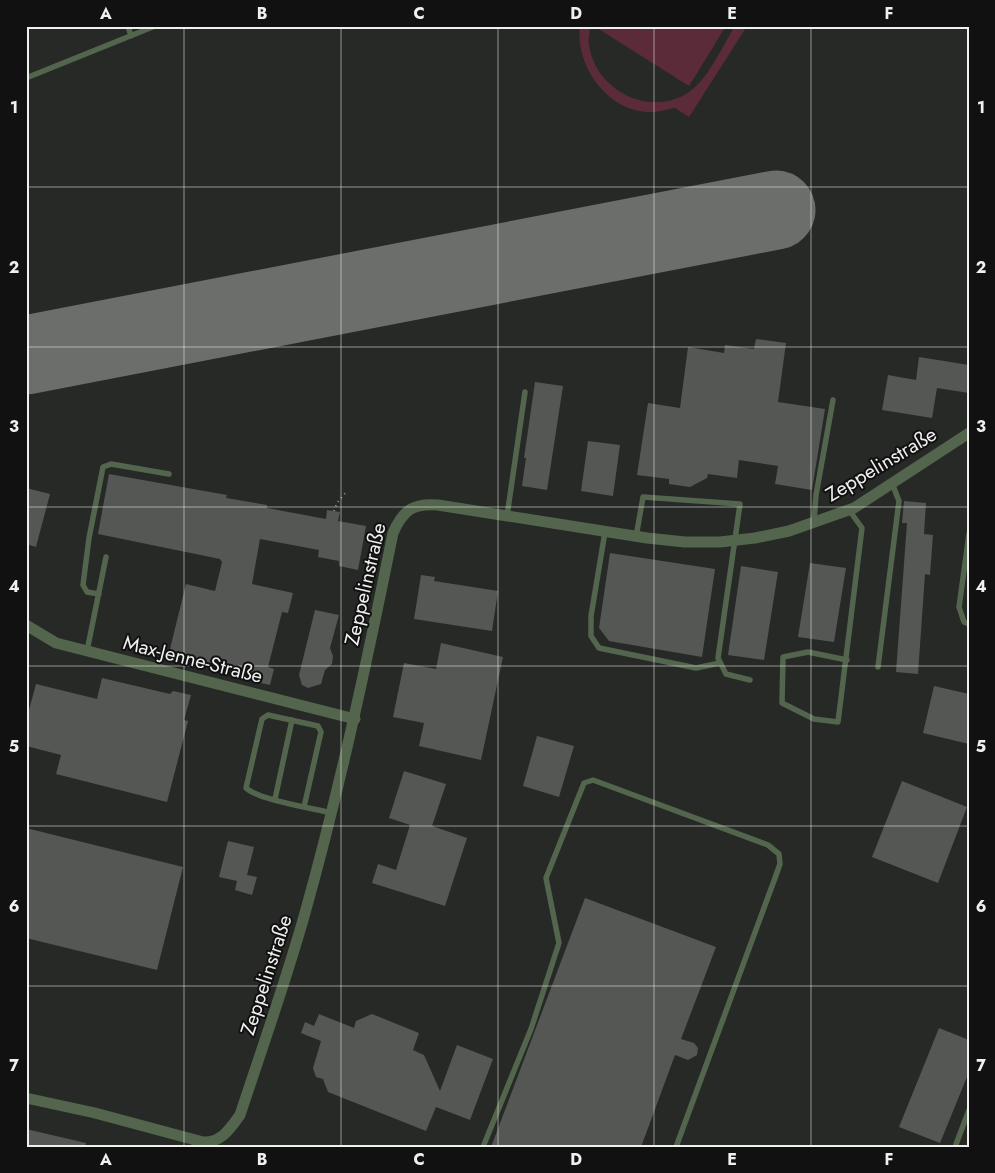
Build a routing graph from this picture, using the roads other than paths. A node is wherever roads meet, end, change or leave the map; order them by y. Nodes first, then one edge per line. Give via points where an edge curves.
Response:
1 (128, 26) edge
2 (155, 26) edge
3 (131, 36) junction
4 (26, 78) edge
5 (525, 392) dead end
6 (833, 400) dead end
7 (969, 433) edge
8 (169, 474) dead end
9 (892, 483) junction
10 (849, 510) junction
11 (507, 516) junction
12 (814, 523) junction
13 (605, 532) junction
14 (969, 534) edge
15 (636, 537) junction
16 (734, 540) junction
17 (106, 557) dead end
18 (98, 594) junction
19 (969, 624) edge
20 (26, 625) edge
21 (87, 651) junction
22 (847, 660) junction
23 (720, 663) junction
24 (878, 667) dead end
25 (750, 680) dead end
26 (355, 719) junction
27 (292, 720) junction
28 (275, 799) junction
29 (304, 807) junction
30 (332, 813) junction
31 (26, 1098) edge
32 (969, 1110) edge
33 (212, 1142) junction
34 (224, 1147) edge
35 (483, 1147) edge
36 (676, 1147) edge
37 (955, 1147) edge

1 - 3 lane
2 - 3 lane
3 - 4 lane
5 - 11 lane
6 - 12 lane
7 - 9 street, Zeppelinstraße
8 - 18 lane via 111,464 103,467 83,585 87,592
9 - 10 street, Zeppelinstraße
9 - 24 lane via 899,500
10 - 12 street, Zeppelinstraße
10 - 22 lane via 862,528
11 - 13 street, Zeppelinstraße
11 - 26 street, Zeppelinstraße via 422,503 399,519 393,533
12 - 16 street, Zeppelinstraße via 789,531
13 - 15 street, Zeppelinstraße
13 - 23 lane via 592,616 591,636 599,648 696,668
14 - 19 lane via 959,607 964,622
15 - 16 street, Zeppelinstraße via 685,542
15 - 16 lane via 643,497 740,504
16 - 23 lane via 718,658
17 - 18 lane
18 - 21 lane
20 - 21 street, Max-Jenne-Straße via 56,643
21 - 26 street, Max-Jenne-Straße
22 - 22 lane via 838,722 814,719 782,704 783,657 808,652
23 - 25 lane via 726,674
26 - 30 street, Zeppelinstraße
27 - 28 lane
27 - 28 lane via 268,715 262,718 246,788 252,794
27 - 29 lane via 318,726 321,732
28 - 29 lane
29 - 30 lane
30 - 33 street, Zeppelinstraße via 305,915 240,1115 228,1132
31 - 33 street
32 - 37 lane
33 - 34 street
35 - 36 lane via 530,1030 559,943 546,878 584,783 593,780 768,845 779,854 776,878

